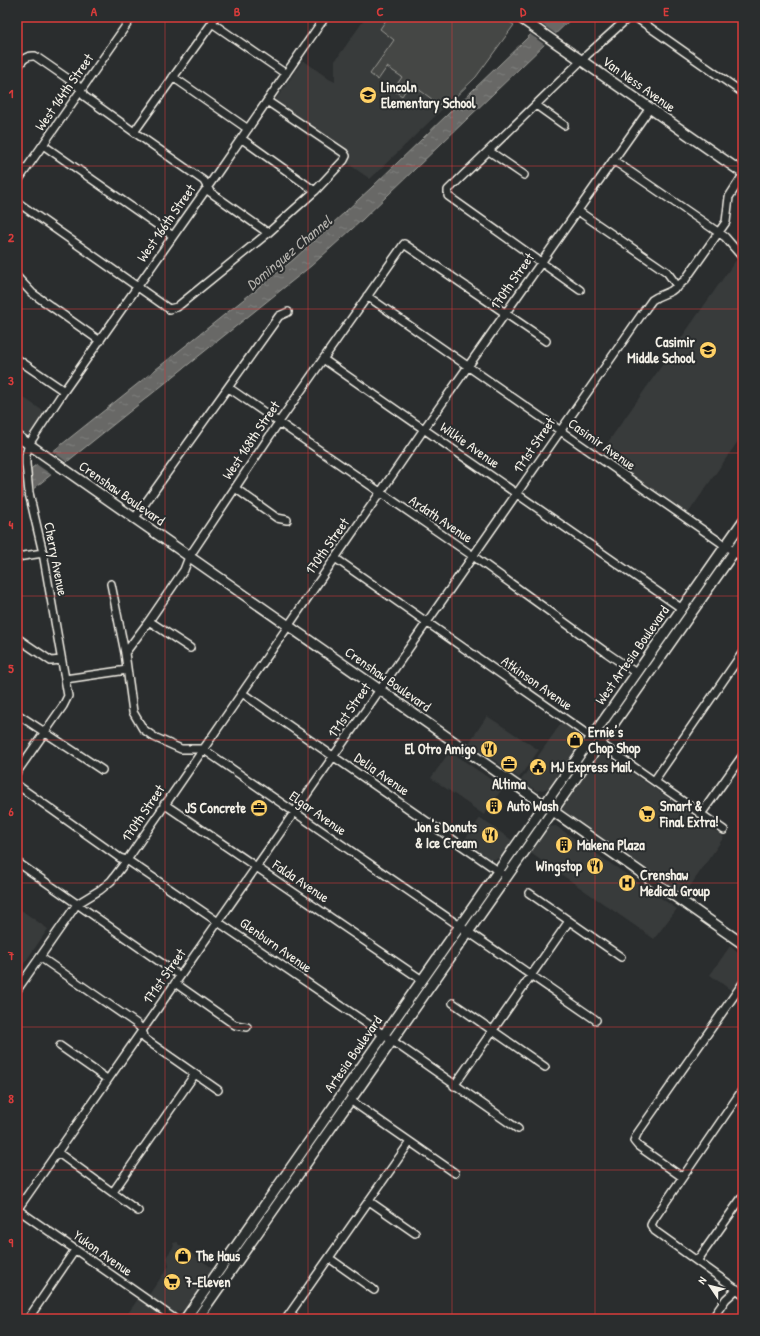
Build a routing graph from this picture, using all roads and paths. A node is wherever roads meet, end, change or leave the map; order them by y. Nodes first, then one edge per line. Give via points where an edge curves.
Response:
1 (132, 17) edge
2 (314, 17) edge
3 (519, 17) edge
4 (629, 17) edge
5 (635, 17) edge
6 (213, 20) edge
7 (323, 20) edge
8 (582, 60) junction
9 (17, 68) edge
10 (286, 74) junction
11 (173, 77) junction
12 (81, 90) junction
13 (743, 94) edge
14 (267, 101) junction
15 (536, 105) junction
16 (650, 108) junction
17 (564, 125) dead end
18 (248, 129) junction
19 (134, 132) junction
20 (242, 139) junction
21 (43, 145) junction
22 (488, 150) junction
23 (613, 160) junction
24 (743, 174) edge
25 (524, 175) dead end
26 (17, 182) edge
27 (207, 188) junction
28 (315, 191) junction
29 (17, 202) edge
30 (578, 211) junction
31 (719, 232) junction
32 (268, 233) junction
33 (173, 236) junction
34 (743, 258) edge
35 (541, 262) junction
36 (17, 277) edge
37 (138, 287) junction
38 (678, 287) junction
39 (580, 290) dead end
40 (367, 296) junction
41 (288, 312) dead end
42 (505, 314) junction
43 (100, 341) junction
44 (546, 341) dead end
45 (17, 359) edge
46 (323, 359) junction
47 (468, 366) junction
48 (229, 388) junction
49 (64, 391) junction
50 (279, 422) junction
51 (424, 429) junction
52 (560, 430) junction
53 (17, 436) edge
54 (29, 444) junction
55 (235, 488) junction
56 (380, 493) junction
57 (516, 494) junction
58 (134, 519) junction
59 (287, 520) dead end
60 (743, 521) edge
61 (743, 539) edge
62 (725, 546) junction
63 (734, 552) junction
64 (43, 553) junction
65 (473, 556) junction
66 (17, 557) edge
67 (189, 557) junction
68 (335, 558) junction
69 (743, 558) edge
70 (111, 584) dead end
71 (681, 608) junction
72 (150, 621) junction
73 (428, 622) junction
74 (288, 626) junction
75 (17, 638) edge
76 (190, 648) dead end
77 (743, 652) edge
78 (125, 654) junction
79 (62, 660) junction
80 (127, 670) junction
81 (636, 673) junction
82 (65, 680) junction
83 (379, 690) junction
84 (242, 693) junction
85 (17, 714) edge
86 (44, 733) junction
87 (591, 737) junction
88 (600, 744) junction
89 (203, 749) junction
90 (743, 755) edge
91 (333, 756) junction
92 (102, 770) dead end
93 (17, 772) edge
94 (654, 781) junction
95 (17, 785) edge
96 (164, 804) junction
97 (544, 805) junction
98 (553, 811) junction
99 (294, 812) junction
100 (701, 814) junction
101 (724, 830) dead end
102 (127, 860) junction
103 (17, 862) edge
104 (256, 867) junction
105 (498, 871) junction
106 (506, 877) junction
107 (529, 893) dead end
108 (77, 904) junction
109 (218, 921) junction
110 (569, 921) junction
111 (460, 926) junction
112 (468, 931) junction
113 (743, 944) edge
114 (40, 957) junction
115 (621, 957) dead end
116 (531, 975) junction
117 (180, 976) junction
118 (422, 980) junction
119 (175, 983) junction
120 (743, 983) edge
121 (17, 990) edge
122 (453, 1003) dead end
123 (596, 1020) dead end
124 (247, 1027) dead end
125 (142, 1030) junction
126 (492, 1031) junction
127 (388, 1038) junction
128 (60, 1046) dead end
129 (545, 1068) dead end
130 (195, 1074) junction
131 (107, 1079) junction
132 (454, 1086) junction
133 (743, 1089) edge
134 (218, 1090) dead end
135 (350, 1100) junction
136 (518, 1130) dead end
137 (410, 1142) junction
138 (57, 1152) junction
139 (455, 1173) dead end
140 (682, 1177) junction
141 (113, 1192) junction
142 (743, 1196) edge
143 (369, 1201) junction
144 (17, 1209) edge
145 (138, 1211) dead end
146 (415, 1233) dead end
147 (75, 1250) junction
148 (329, 1258) junction
149 (697, 1261) junction
150 (374, 1290) dead end
151 (740, 1291) edge
152 (288, 1316) edge
153 (28, 1319) edge
154 (175, 1319) edge
155 (185, 1319) edge
156 (197, 1319) edge
157 (297, 1319) edge
158 (712, 1319) edge

1 - 12 street, West 164th Street
2 - 7 street
3 - 8 main road, Van Ness Avenue
4 - 8 street
5 - 13 street
6 - 10 street
6 - 11 street
7 - 10 street, West 166th Street
8 - 15 street
8 - 16 main road, Van Ness Avenue
9 - 12 street via 24,58 35,56
10 - 14 street, West 166th Street
11 - 18 street
11 - 19 street
12 - 19 street via 84,96
12 - 21 street, West 164th Street
14 - 18 street, West 166th Street
14 - 28 street via 346,156
15 - 17 street
15 - 22 street
16 - 23 street, 170th Street
16 - 24 main road, Van Ness Avenue
18 - 20 street, West 166th Street
19 - 27 street via 204,181
20 - 27 street, West 166th Street
20 - 28 street
21 - 26 street, West 164th Street
21 - 33 street
22 - 25 street
22 - 35 street via 448,190 448,196
23 - 30 street, 170th Street
23 - 31 street
24 - 31 street, 171st Street via 729,197 727,219
27 - 32 street
27 - 33 street, West 166th Street
28 - 32 street
29 - 37 street
30 - 35 street, 170th Street
30 - 38 street via 667,272
31 - 34 street
31 - 38 street, 171st Street
32 - 37 street via 177,307 169,309
33 - 37 street, West 166th Street
35 - 39 street
35 - 42 street, 170th Street
36 - 43 street via 32,293
37 - 43 street, West 166th Street
38 - 52 street, 171st Street via 657,296 647,306
40 - 42 street, West 168th Street via 404,244
40 - 46 street, West 168th Street
40 - 47 street, Casimir Avenue
41 - 48 street via 279,316
42 - 44 street
42 - 47 street, 170th Street
43 - 49 street, West 166th Street
45 - 49 street
46 - 50 street, West 168th Street
46 - 51 street, Wilkie Avenue
47 - 51 street, 170th Street
47 - 52 street, Casimir Avenue
48 - 50 street, Ardath Avenue
48 - 58 street
49 - 54 street, West 166th Street
50 - 55 street, West 168th Street
50 - 56 street, Ardath Avenue
51 - 56 street, 170th Street
51 - 57 street, Wilkie Avenue
52 - 57 street, 171st Street
52 - 62 street, Casimir Avenue
53 - 54 main road, Crenshaw Boulevard
54 - 58 main road, Crenshaw Boulevard
54 - 64 street, Cherry Avenue via 26,472
55 - 59 street via 277,518
55 - 67 street, West 168th Street
56 - 65 street, Ardath Avenue
56 - 68 street, 170th Street
57 - 65 street, 171st Street
57 - 71 street, Wilkie Avenue
58 - 67 main road, Crenshaw Boulevard
60 - 62 main road, West Artesia Boulevard
61 - 63 main road, West Artesia Boulevard
62 - 63 street, Casimir Avenue
62 - 71 main road, West Artesia Boulevard
63 - 69 street, Casimir Avenue
63 - 88 main road, West Artesia Boulevard
64 - 66 street
64 - 79 street, Cherry Avenue
65 - 73 street, 171st Street
65 - 81 street, Ardath Avenue
67 - 72 street, West 168th Street via 184,570
67 - 74 main road, Crenshaw Boulevard
68 - 73 street, Atkinson Avenue
68 - 74 street, 170th Street
70 - 78 street
71 - 81 main road, West Artesia Boulevard
72 - 76 street
72 - 78 street, West 168th Street
73 - 83 street, 171st Street
73 - 87 street, Atkinson Avenue
74 - 83 main road, Crenshaw Boulevard
74 - 84 street, 170th Street
75 - 79 street via 51,662
77 - 94 street
78 - 80 street
79 - 82 street, Cherry Avenue
80 - 82 street
80 - 89 street via 133,712 143,729 180,749
81 - 87 main road, West Artesia Boulevard
82 - 86 street via 68,696
83 - 91 street, 171st Street
83 - 97 main road, Crenshaw Boulevard
84 - 89 street, 170th Street
84 - 91 street, Delia Avenue
85 - 86 street
86 - 92 street
86 - 93 street
87 - 88 street, Atkinson Avenue
87 - 97 main road, West Artesia Boulevard
88 - 94 street, Atkinson Avenue
88 - 98 main road, West Artesia Boulevard
89 - 96 street, 170th Street
89 - 99 street, Elgar Avenue
90 - 100 street
91 - 99 street, 171st Street
91 - 105 street, Delia Avenue
94 - 100 street, Atkinson Avenue
95 - 102 street, Glenburn Avenue via 120,858
96 - 102 street, 170th Street
96 - 104 street, Falda Avenue
97 - 98 main road, Crenshaw Boulevard
97 - 105 main road, Artesia Boulevard
98 - 106 main road, Artesia Boulevard
98 - 113 main road, Crenshaw Boulevard
99 - 104 street, 171st Street
99 - 111 street, Elgar Avenue
100 - 101 street, Atkinson Avenue
102 - 108 street, 170th Street via 111,881
102 - 109 street, Glenburn Avenue
103 - 108 street
104 - 109 street, 171st Street
104 - 118 street, Falda Avenue
105 - 106 street, Delia Avenue
105 - 111 main road, Artesia Boulevard
106 - 112 main road, Artesia Boulevard
107 - 110 street
108 - 114 street, 170th Street
108 - 117 street
109 - 117 street, 171st Street
109 - 127 street, Glenburn Avenue
110 - 115 street
110 - 116 street
111 - 112 street, Elgar Avenue
111 - 118 main road, Artesia Boulevard
112 - 116 street, Elgar Avenue
112 - 127 main road, Artesia Boulevard
114 - 121 street, 170th Street
114 - 125 street
116 - 123 street, Elgar Avenue
116 - 126 street
117 - 119 street, 171st Street
118 - 127 main road, Artesia Boulevard
119 - 124 street via 235,1025
119 - 125 street, 171st Street
120 - 140 street via 634,1141
122 - 126 street
125 - 130 street via 145,1039
125 - 131 street, 171st Street
126 - 129 street
126 - 132 street
127 - 132 street, Glenburn Avenue
127 - 135 main road, Artesia Boulevard
127 - 155 main road, Artesia Boulevard
128 - 131 street
130 - 134 street
130 - 141 street
131 - 138 street, 171st Street
132 - 136 street, Glenburn Avenue
133 - 140 street
135 - 137 street
135 - 156 main road, Artesia Boulevard
137 - 139 street
137 - 143 street
138 - 141 street
138 - 144 street, 171st Street
140 - 149 street via 651,1226
141 - 145 street
142 - 149 street
143 - 146 street
143 - 148 street
144 - 147 street, Yukon Avenue
147 - 153 street
147 - 154 street, Yukon Avenue
148 - 150 street
148 - 152 street
149 - 151 street
151 - 158 street via 726,1299
152 - 157 street

